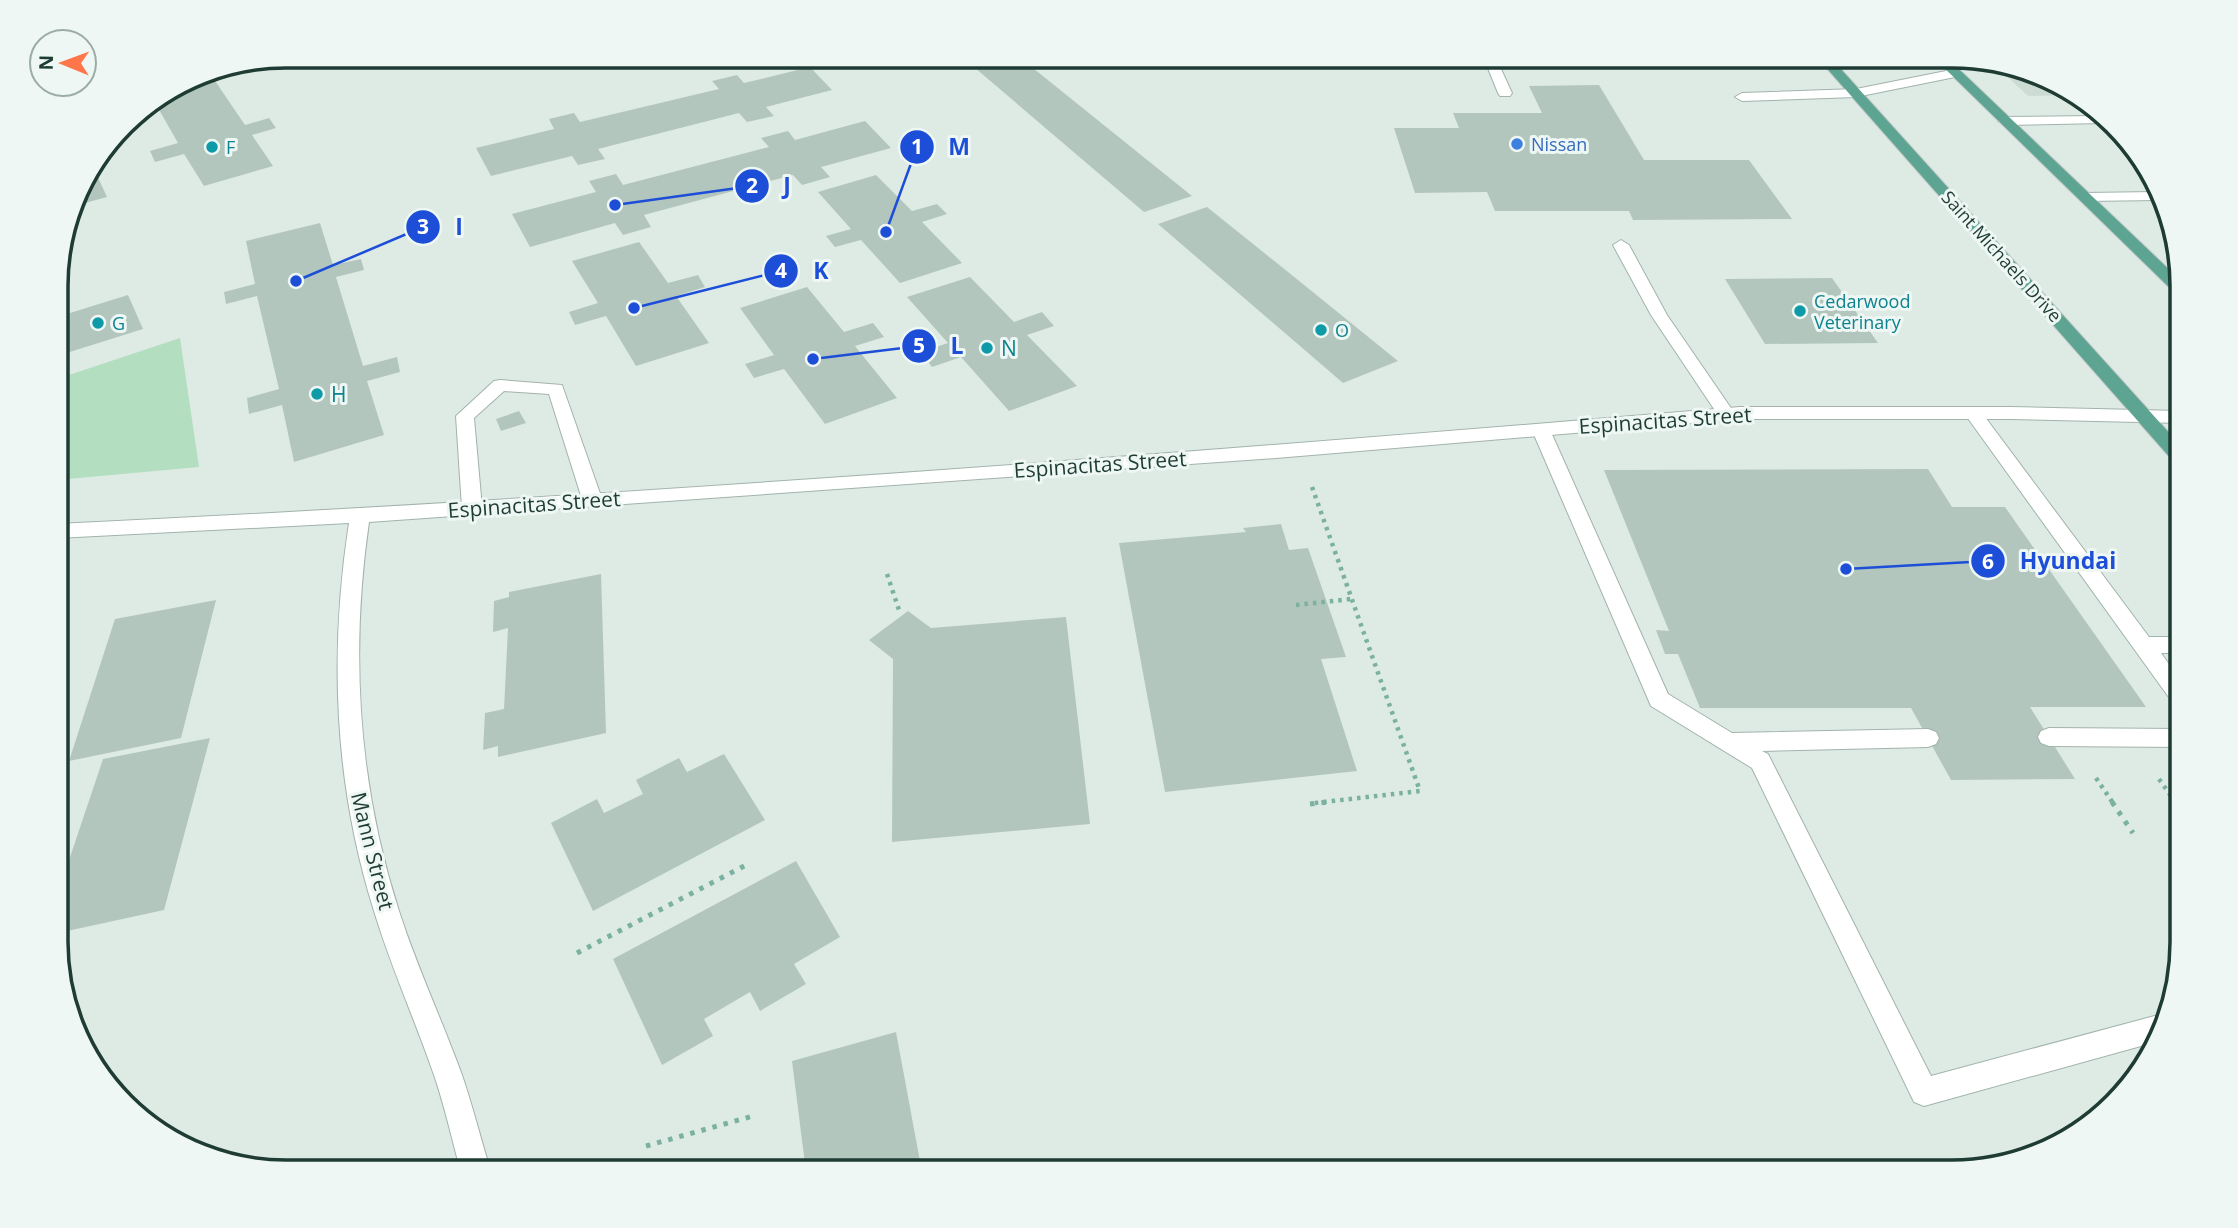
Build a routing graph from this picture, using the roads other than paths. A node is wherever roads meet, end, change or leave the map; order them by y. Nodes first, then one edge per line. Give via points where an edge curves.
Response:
1 (1494, 68) edge
2 (1833, 68) edge
3 (1950, 68) edge
4 (1956, 74) junction
5 (1505, 93) dead end
6 (1856, 93) junction
7 (1742, 97) dead end
8 (2093, 120) edge
9 (2005, 121) junction
10 (2150, 196) edge
11 (2085, 197) junction
12 (1620, 245) dead end
13 (2169, 279) edge
14 (1973, 413) junction
15 (1726, 414) junction
16 (2143, 414) junction
17 (2170, 416) edge
18 (1541, 430) junction
19 (2170, 445) edge
20 (592, 499) junction
21 (472, 508) junction
22 (360, 516) junction
23 (69, 530) edge
24 (2144, 645) junction
25 (2170, 645) edge
26 (2170, 682) edge
27 (2049, 737) dead end
28 (1928, 738) dead end
29 (2170, 738) edge
30 (1729, 742) junction
31 (2151, 1030) edge
32 (473, 1160) edge

1 - 5 street
2 - 6 main road, Saint Michaels Drive
3 - 4 main road
4 - 6 street
4 - 9 main road
6 - 7 street
6 - 16 main road, Saint Michaels Drive
8 - 9 street
9 - 11 main road
10 - 11 street
11 - 13 main road
12 - 15 street via 1659,315
14 - 15 street, Espinacitas Street
14 - 16 street, Espinacitas Street
14 - 24 street
15 - 18 street, Espinacitas Street
16 - 17 street, Espinacitas Street
16 - 19 main road, Saint Michaels Drive
18 - 20 street, Espinacitas Street
18 - 30 street via 1659,700
20 - 21 street, Espinacitas Street
20 - 21 street via 556,388 500,385 465,416
21 - 22 street, Espinacitas Street
22 - 23 street, Espinacitas Street
22 - 32 street, Mann Street via 350,572 346,657 360,808 386,910 456,1099
24 - 25 street
24 - 26 street
27 - 29 street
28 - 30 street
30 - 31 street via 1760,761 1924,1092

